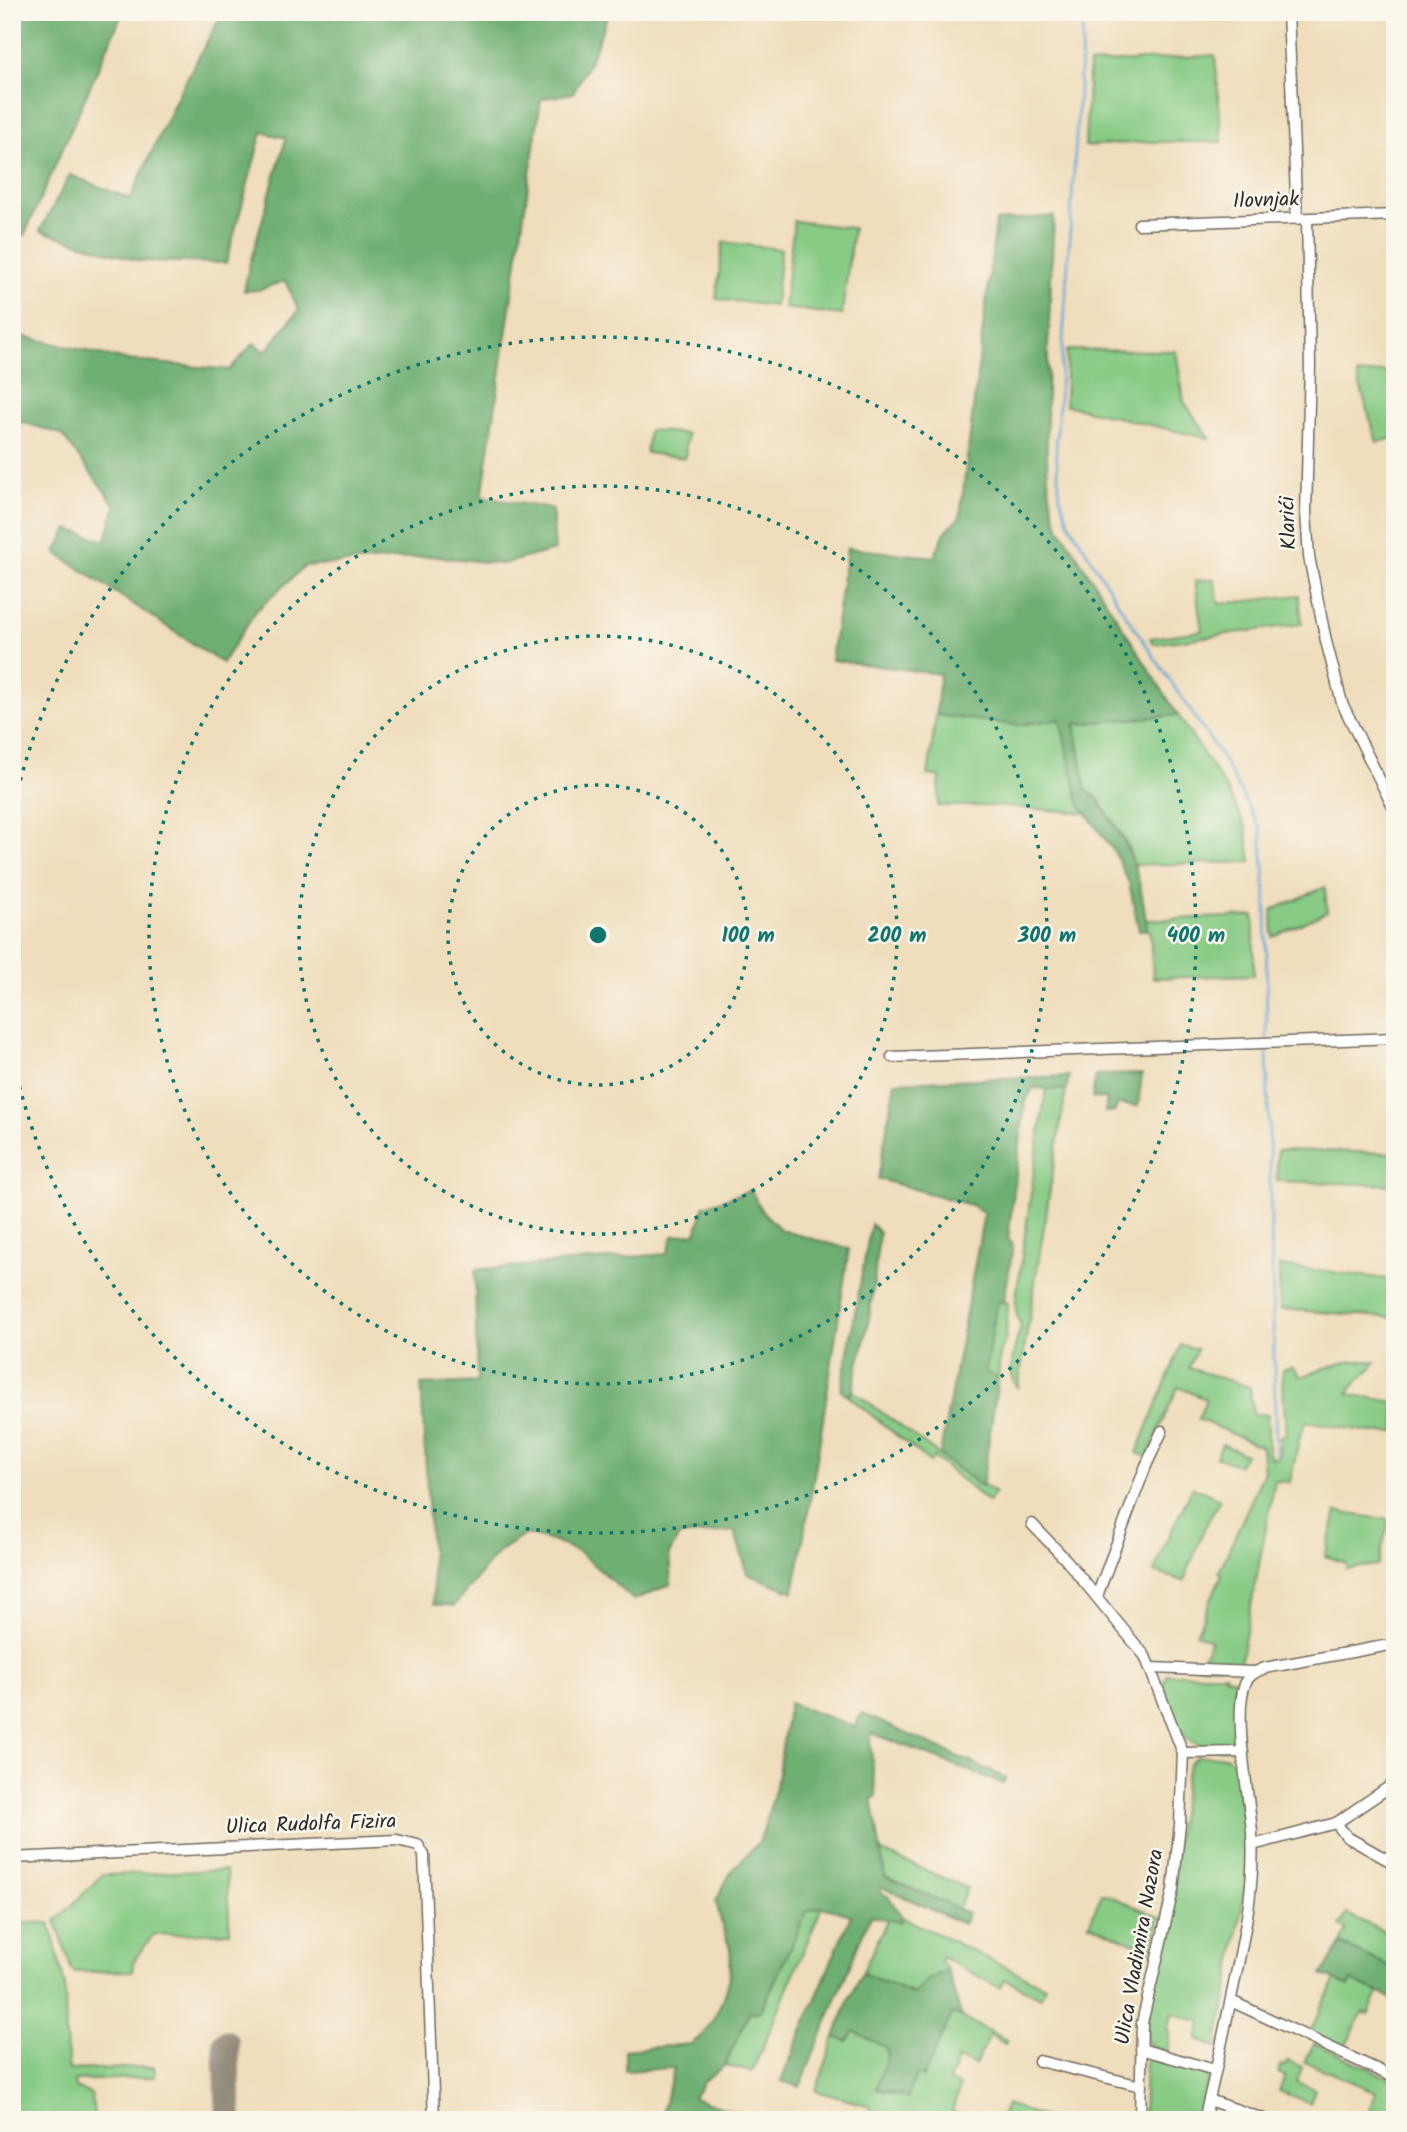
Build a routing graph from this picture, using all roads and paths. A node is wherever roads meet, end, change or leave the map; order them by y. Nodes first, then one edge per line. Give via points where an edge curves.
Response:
1 (1288, 12) edge
2 (1395, 215) edge
3 (1302, 219) junction
4 (1139, 224) dead end
5 (1395, 811) edge
6 (1395, 1038) edge
7 (892, 1058) dead end
8 (1162, 1431) dead end
9 (1032, 1524) dead end
10 (1097, 1596) junction
11 (1395, 1644) edge
12 (1151, 1668) junction
13 (1254, 1672) junction
14 (1243, 1752) junction
15 (1183, 1753) junction
16 (1395, 1783) edge
17 (1336, 1823) junction
18 (1253, 1845) junction
19 (12, 1858) edge
20 (1395, 1864) edge
21 (1231, 2001) junction
22 (1141, 2049) junction
23 (1039, 2061) dead end
24 (1216, 2070) junction
25 (1395, 2078) edge
26 (1141, 2086) junction
27 (1209, 2101) junction
28 (434, 2120) edge
29 (1140, 2120) edge
30 (1204, 2120) edge
31 (1266, 2120) edge

1 - 3 street, Klarići
2 - 3 street, Ilovnjak
3 - 4 street, Ilovnjak
3 - 5 street, Klarići via 1310,365 1309,557 1342,703
6 - 7 street
8 - 10 street
9 - 10 street, Ulica Vladimira Nazora
10 - 12 street, Ulica Vladimira Nazora via 1138,1644
11 - 13 street
12 - 13 street
12 - 15 street, Ulica Vladimira Nazora
13 - 14 street via 1242,1696
14 - 15 street
14 - 18 street
15 - 22 street, Ulica Vladimira Nazora via 1173,1890 1144,2015
16 - 17 street
17 - 18 street
17 - 20 street via 1353,1841
18 - 21 street via 1250,1903
19 - 28 street, Ulica Rudolfa Fizira via 397,1840 418,1845 424,1855
21 - 24 street
21 - 25 street
22 - 24 street
22 - 26 street, Ulica Vladimira Nazora
23 - 26 street
24 - 27 street
26 - 29 street, Ulica Vladimira Nazora
27 - 30 street
27 - 31 street

